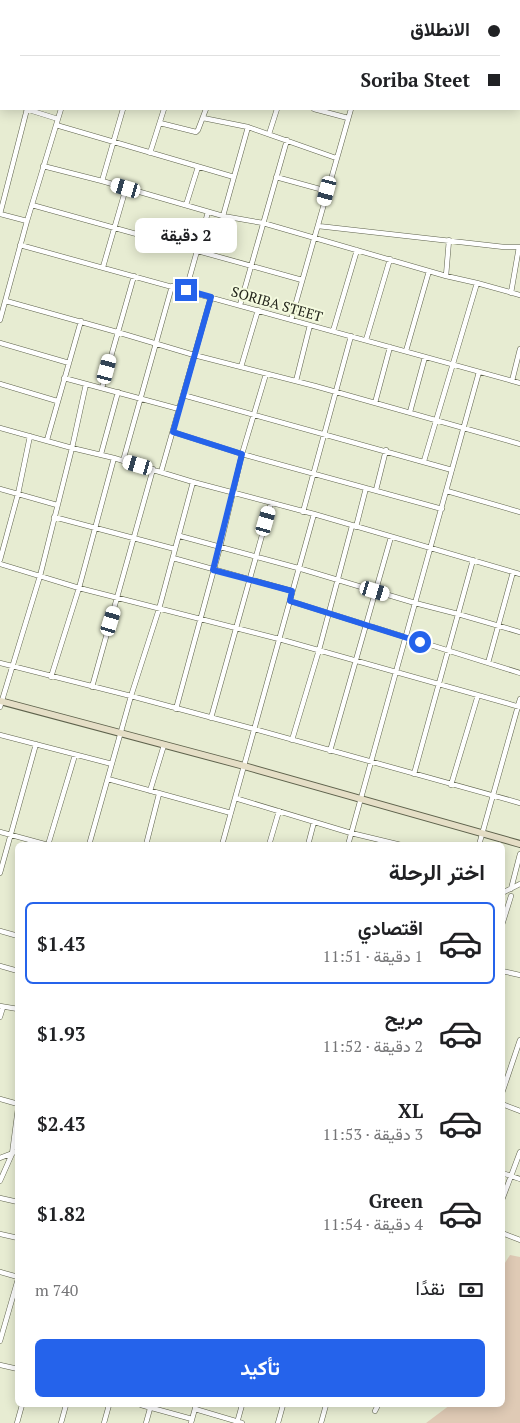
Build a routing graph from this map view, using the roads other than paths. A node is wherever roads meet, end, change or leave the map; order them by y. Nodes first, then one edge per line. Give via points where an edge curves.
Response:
1 (26, 110) edge
2 (29, 110) edge
3 (61, 110) edge
4 (123, 110) edge
5 (164, 110) edge
6 (206, 110) edge
7 (277, 110) edge
8 (318, 110) edge
9 (351, 110) edge
10 (203, 118) junction
11 (348, 118) junction
12 (58, 119) junction
13 (160, 122) junction
14 (56, 125) junction
15 (248, 127) junction
16 (269, 134) junction
17 (287, 140) junction
18 (113, 142) junction
19 (150, 153) junction
20 (336, 158) junction
21 (44, 166) junction
22 (198, 167) junction
23 (234, 177) junction
24 (276, 178) junction
25 (102, 181) junction
26 (126, 188) junction
27 (327, 191) junction
28 (32, 205) junction
29 (186, 205) junction
30 (208, 212) junction
31 (0, 214) edge
32 (223, 216) junction
33 (27, 221) junction
34 (263, 223) junction
35 (318, 226) junction
36 (114, 227) junction
37 (315, 239) junction
38 (449, 240) junction
39 (20, 245) junction
40 (520, 247) edge
41 (356, 250) junction
42 (197, 251) junction
43 (390, 260) junction
44 (251, 265) junction
45 (103, 268) junction
46 (429, 271) junction
47 (134, 276) junction
48 (446, 276) junction
49 (302, 280) junction
50 (477, 283) junction
51 (172, 286) junction
52 (186, 290) junction
53 (511, 293) junction
54 (520, 295) edge
55 (211, 297) junction
56 (6, 301) junction
57 (240, 305) junction
58 (258, 310) junction
59 (0, 319) edge
60 (291, 320) junction
61 (80, 321) junction
62 (310, 325) junction
63 (333, 331) junction
64 (117, 332) junction
65 (351, 336) junction
66 (366, 340) junction
67 (0, 343) edge
68 (156, 343) junction
69 (390, 347) junction
70 (520, 349) edge
71 (406, 352) junction
72 (194, 355) junction
73 (425, 357) junction
74 (68, 363) junction
75 (453, 364) junction
76 (242, 367) junction
77 (479, 372) junction
78 (266, 374) junction
79 (64, 378) junction
80 (296, 381) junction
81 (512, 381) junction
82 (520, 383) edge
83 (0, 384) edge
84 (86, 384) junction
85 (102, 388) junction
86 (118, 392) junction
87 (336, 392) junction
88 (183, 394) junction
89 (140, 399) junction
90 (57, 401) junction
91 (374, 403) junction
92 (180, 409) junction
93 (410, 412) junction
94 (254, 414) junction
95 (436, 420) junction
96 (0, 428) edge
97 (464, 428) junction
98 (173, 432) junction
99 (325, 434) junction
100 (30, 436) junction
101 (46, 440) junction
102 (520, 444) edge
103 (72, 448) junction
104 (386, 450) junction
105 (101, 454) junction
106 (242, 454) junction
107 (114, 458) junction
108 (123, 461) junction
109 (424, 461) junction
110 (153, 469) junction
111 (452, 470) junction
112 (161, 472) junction
113 (314, 473) junction
114 (193, 482) junction
115 (366, 488) junction
116 (0, 489) edge
117 (376, 490) junction
118 (446, 491) junction
119 (232, 492) junction
120 (18, 494) junction
121 (271, 503) junction
122 (57, 505) junction
123 (442, 509) junction
124 (303, 512) junction
125 (520, 512) edge
126 (314, 514) junction
127 (54, 516) junction
128 (96, 527) junction
129 (354, 527) junction
130 (180, 536) junction
131 (391, 537) junction
132 (134, 538) junction
133 (220, 547) junction
134 (431, 548) junction
135 (175, 549) junction
136 (256, 557) junction
137 (172, 558) junction
138 (473, 560) junction
139 (0, 562) edge
140 (298, 568) junction
141 (213, 570) junction
142 (513, 572) junction
143 (520, 574) edge
144 (40, 576) junction
145 (338, 580) junction
146 (250, 581) junction
147 (79, 588) junction
148 (292, 591) junction
149 (375, 591) junction
150 (118, 598) junction
151 (290, 601) junction
152 (415, 603) junction
153 (159, 609) junction
154 (329, 614) junction
155 (458, 614) junction
156 (201, 618) junction
157 (366, 625) junction
158 (498, 625) junction
159 (237, 628) junction
160 (520, 632) edge
161 (406, 638) junction
162 (279, 639) junction
163 (319, 650) junction
164 (448, 651) junction
165 (355, 661) junction
166 (488, 663) junction
167 (0, 664) edge
168 (12, 667) junction
169 (396, 672) junction
170 (520, 673) edge
171 (52, 676) junction
172 (440, 684) junction
173 (92, 687) junction
174 (478, 695) junction
175 (131, 696) junction
176 (520, 699) edge
177 (1, 703) edge
178 (519, 707) edge
179 (176, 708) junction
180 (211, 718) junction
181 (254, 729) junction
182 (121, 733) junction
183 (0, 734) edge
184 (292, 740) junction
185 (36, 744) junction
186 (164, 745) junction
187 (330, 750) junction
188 (75, 755) junction
189 (371, 762) junction
190 (112, 764) junction
191 (244, 766) junction
192 (414, 774) junction
193 (108, 779) junction
194 (451, 785) junction
195 (150, 791) junction
196 (159, 794) junction
197 (492, 796) junction
198 (235, 798) junction
199 (360, 800) junction
200 (520, 803) edge
201 (279, 811) junction
202 (231, 813) junction
203 (314, 822) junction
204 (0, 832) edge
205 (351, 833) junction
206 (482, 834) junction
207 (10, 835) junction
208 (37, 842) edge
209 (49, 842) edge
210 (90, 842) edge
211 (147, 842) edge
212 (223, 842) edge
213 (270, 842) edge
214 (309, 842) edge
215 (349, 842) edge
216 (386, 842) edge
217 (480, 842) edge
218 (520, 844) edge
219 (520, 854) edge
220 (0, 873) edge
221 (520, 884) edge
222 (511, 889) junction
223 (505, 892) edge
224 (511, 896) dead end
225 (505, 915) edge
226 (0, 931) edge
227 (15, 935) edge
228 (0, 966) edge
229 (15, 971) edge
230 (505, 972) edge
231 (520, 975) edge
232 (1, 1006) edge
233 (15, 1009) edge
234 (0, 1017) edge
235 (520, 1040) edge
236 (519, 1047) edge
237 (505, 1070) edge
238 (510, 1071) junction
239 (505, 1085) edge
240 (0, 1100) edge
241 (15, 1105) edge
242 (505, 1105) edge
243 (520, 1111) edge
244 (15, 1130) edge
245 (15, 1152) edge
246 (520, 1152) edge
247 (12, 1154) junction
248 (0, 1158) edge
249 (505, 1174) edge
250 (512, 1176) junction
251 (520, 1179) edge
252 (0, 1181) edge
253 (505, 1193) edge
254 (0, 1198) edge
255 (15, 1201) edge
256 (0, 1234) edge
257 (505, 1234) edge
258 (15, 1237) edge
259 (520, 1240) edge
260 (0, 1272) edge
261 (15, 1277) edge
262 (15, 1289) edge
263 (10, 1307) junction
264 (15, 1308) edge
265 (0, 1341) edge
266 (0, 1365) edge
267 (15, 1369) edge
268 (21, 1407) edge
269 (65, 1407) edge
270 (108, 1407) edge
271 (151, 1407) edge
272 (196, 1407) edge
273 (242, 1407) edge
274 (282, 1407) edge
275 (325, 1407) edge
276 (377, 1407) edge
277 (375, 1411) dead end
278 (191, 1421) edge
279 (17, 1423) edge
280 (61, 1423) edge
281 (104, 1423) edge
282 (146, 1423) edge
283 (239, 1423) edge
284 (278, 1423) edge
285 (321, 1423) edge

1 - 31 street
2 - 12 street
3 - 12 street
4 - 18 street
5 - 13 street
6 - 10 street
7 - 16 street
8 - 11 street
9 - 11 street
10 - 13 street via 196,132
10 - 15 street
11 - 20 street
12 - 14 street
13 - 19 street
14 - 18 street
14 - 21 street
15 - 16 street
15 - 23 street
16 - 17 street
17 - 20 street
17 - 24 street
18 - 19 street
18 - 25 street
19 - 22 street
20 - 27 street
21 - 25 street
21 - 28 street
22 - 23 street
22 - 29 street
23 - 32 street
24 - 27 street
24 - 34 street
25 - 26 street
26 - 29 street
26 - 36 street
27 - 35 street
28 - 33 street
28 - 36 street
29 - 30 street
30 - 32 street
30 - 42 street
31 - 33 street
32 - 34 street
33 - 39 street
34 - 37 street
34 - 44 street
35 - 37 street
35 - 38 street
36 - 42 street
36 - 45 street
37 - 41 street
37 - 49 street
38 - 40 street
38 - 48 street
39 - 45 street, SORIBA STEET
39 - 56 street
40 - 53 street
41 - 43 street
41 - 63 street
42 - 44 street
42 - 52 street
43 - 46 street
43 - 66 street
44 - 49 street
44 - 57 street
45 - 47 street, SORIBA STEET
46 - 48 street
46 - 71 street
47 - 51 street, SORIBA STEET
47 - 64 street
48 - 50 street
49 - 60 street
50 - 53 street
50 - 75 street
51 - 52 street, SORIBA STEET
51 - 68 street
52 - 55 street, SORIBA STEET
53 - 54 street
55 - 57 street, SORIBA STEET
55 - 72 street
56 - 59 street
56 - 61 street
57 - 58 street, SORIBA STEET
58 - 60 street, SORIBA STEET
58 - 76 street
60 - 62 street, SORIBA STEET
61 - 64 street
61 - 74 street
62 - 63 street, SORIBA STEET
62 - 80 street
63 - 65 street, SORIBA STEET
64 - 68 street
64 - 85 street
65 - 66 street, SORIBA STEET
65 - 87 street
66 - 69 street, SORIBA STEET
67 - 74 street
68 - 72 street
68 - 89 street
69 - 71 street, SORIBA STEET
69 - 91 street
70 - 81 street
71 - 73 street, SORIBA STEET
72 - 76 street
72 - 88 street
73 - 75 street, SORIBA STEET
73 - 93 street
74 - 79 street
75 - 77 street, SORIBA STEET
75 - 95 street
76 - 78 street
77 - 81 street, SORIBA STEET
77 - 97 street
78 - 80 street
78 - 94 street
79 - 84 street
79 - 90 street
80 - 87 street
81 - 82 street, SORIBA STEET
83 - 90 street
84 - 85 street
84 - 103 street
85 - 86 street
86 - 89 street
86 - 105 street
87 - 91 street
87 - 99 street
88 - 92 street
88 - 94 street
89 - 92 street
89 - 108 street
90 - 101 street
91 - 93 street
92 - 98 street
93 - 95 street
94 - 99 street
94 - 106 street
95 - 97 street
95 - 109 street
96 - 100 street
97 - 102 street
97 - 111 street
98 - 106 street
98 - 112 street
99 - 104 street
99 - 113 street
100 - 101 street
100 - 120 street
101 - 103 street
103 - 105 street
103 - 122 street
104 - 109 street
104 - 117 street
105 - 107 street
106 - 113 street
106 - 119 street
107 - 108 street
107 - 128 street
108 - 110 street
109 - 111 street
110 - 112 street
110 - 132 street
111 - 118 street
112 - 114 street
113 - 115 street
113 - 124 street
114 - 119 street
114 - 130 street
115 - 117 street
115 - 129 street
116 - 120 street
117 - 123 street
118 - 123 street
118 - 125 street
119 - 121 street
119 - 133 street
120 - 122 street
120 - 139 street
121 - 124 street
121 - 136 street
122 - 127 street
123 - 134 street
124 - 126 street
126 - 129 street
126 - 140 street
127 - 128 street
127 - 144 street
128 - 132 street
128 - 147 street
129 - 131 street
129 - 145 street
130 - 133 street
130 - 135 street
131 - 134 street
131 - 149 street
132 - 135 street
132 - 150 street
133 - 136 street
133 - 141 street
134 - 138 street
134 - 152 street
135 - 137 street
136 - 140 street
136 - 146 street
137 - 141 street
137 - 153 street
138 - 142 street
138 - 155 street
139 - 144 street
140 - 145 street
140 - 148 street
141 - 146 street
141 - 156 street
142 - 143 street
142 - 158 street
144 - 147 street
144 - 168 street
145 - 149 street
145 - 154 street
146 - 148 street
146 - 159 street
147 - 150 street
147 - 171 street
148 - 151 street
149 - 152 street
149 - 157 street
150 - 153 street
150 - 173 street
151 - 154 street
151 - 162 street
152 - 155 street
152 - 161 street
153 - 156 street
153 - 175 street
154 - 157 street
154 - 163 street
155 - 158 street
155 - 164 street
156 - 159 street
156 - 179 street
157 - 161 street
157 - 165 street
158 - 160 street
158 - 166 street
159 - 162 street
159 - 180 street
161 - 164 street
161 - 169 street
162 - 163 street
162 - 181 street
163 - 165 street
163 - 184 street
164 - 166 street
164 - 172 street
165 - 169 street
165 - 187 street
166 - 170 street
167 - 168 street
168 - 171 street
168 - 177 street
169 - 172 street
169 - 189 street
171 - 173 street
172 - 174 street
172 - 192 street
173 - 175 street
174 - 178 street
174 - 194 street
175 - 179 street
175 - 182 street
176 - 178 street
177 - 182 street
178 - 197 street
179 - 180 street
180 - 181 street
181 - 184 street
181 - 191 street
182 - 186 street
182 - 190 street
183 - 185 street
184 - 187 street
185 - 188 street
185 - 207 street
186 - 191 street
186 - 195 street
187 - 189 street
188 - 190 street
188 - 209 street
189 - 192 street
189 - 199 street
190 - 193 street
191 - 198 street
191 - 199 street
192 - 194 street
193 - 195 street
193 - 210 street
194 - 197 street
195 - 196 street
196 - 202 street
196 - 211 street
197 - 200 street
197 - 206 street
198 - 201 street
198 - 202 street
199 - 205 street
199 - 206 street
201 - 203 street
201 - 213 street
202 - 212 street
203 - 205 street
203 - 214 street
204 - 207 street
205 - 215 street
205 - 216 street
206 - 217 street
206 - 218 street
207 - 208 street
207 - 220 street
219 - 222 street
221 - 222 street
222 - 223 street
224 - 225 street
226 - 227 street
228 - 229 street
230 - 231 street
232 - 233 street
232 - 234 street
235 - 236 street
236 - 238 street
237 - 238 street
238 - 239 street
240 - 241 street
242 - 243 street
244 - 247 street
245 - 247 street
246 - 250 street
247 - 248 street
247 - 252 street
249 - 250 street
250 - 251 street
250 - 253 street
254 - 255 street
256 - 258 street
257 - 259 street
260 - 261 street
262 - 263 street
263 - 264 street
263 - 265 street
266 - 267 street
268 - 279 street
269 - 280 street
270 - 281 street
271 - 278 street
271 - 282 street
272 - 278 street
272 - 283 street
273 - 283 street
274 - 284 street
275 - 285 street
276 - 277 street

